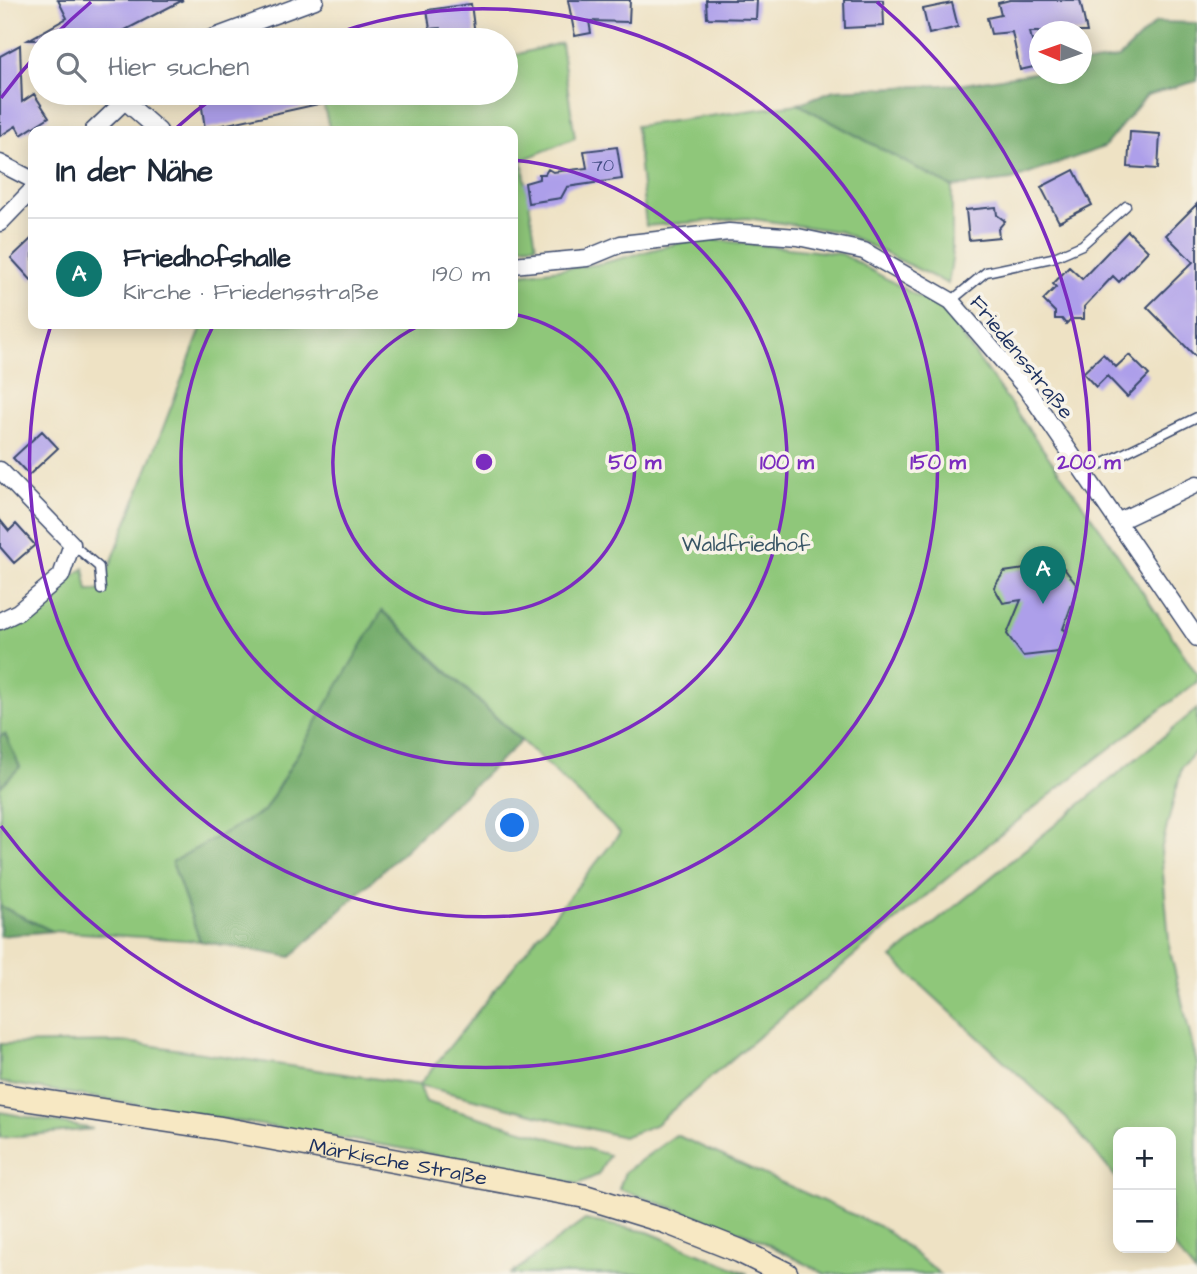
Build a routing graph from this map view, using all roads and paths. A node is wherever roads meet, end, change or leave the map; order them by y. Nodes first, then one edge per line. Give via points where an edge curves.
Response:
1 (316, 0) edge
2 (240, 28) edge
3 (121, 105) edge
4 (136, 105) edge
5 (98, 126) edge
6 (155, 126) edge
7 (0, 163) edge
8 (28, 177) edge
9 (28, 194) edge
10 (1126, 206) dead end
11 (0, 223) edge
12 (518, 265) edge
13 (951, 301) junction
14 (1197, 417) edge
15 (0, 470) edge
16 (1084, 473) junction
17 (1197, 484) edge
18 (1118, 522) junction
19 (72, 544) junction
20 (101, 590) dead end
21 (0, 621) edge
22 (1192, 622) edge
23 (1197, 638) edge
24 (0, 1095) edge
25 (786, 1274) edge

1 - 2 street
3 - 5 street
4 - 6 street
7 - 8 street
9 - 11 street
10 - 13 lane, Friedensstraße via 1082,246 1052,258 986,272
12 - 13 street, Friedensstraße via 587,258 621,244 729,232 798,237 864,251
13 - 16 street, Friedensstraße via 1026,388
14 - 16 lane
15 - 19 street
16 - 18 street, Friedensstraße
17 - 18 street
18 - 22 street, Friedensstraße
19 - 20 lane via 99,567
19 - 21 street via 61,576
22 - 23 street, Friedensstraße
24 - 25 main road, Märkische Straße via 218,1128 583,1196 664,1221

